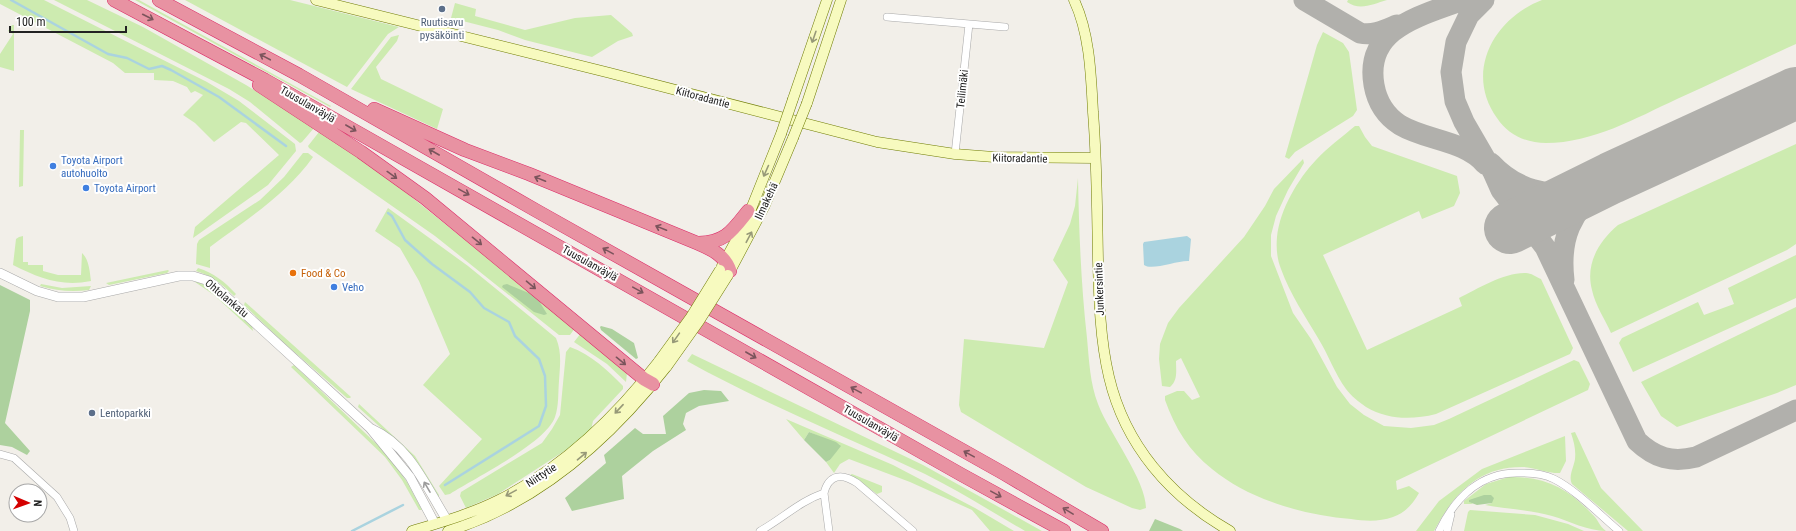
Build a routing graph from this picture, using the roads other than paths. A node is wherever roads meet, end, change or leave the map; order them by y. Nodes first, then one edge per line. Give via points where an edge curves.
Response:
1 (114, 0) edge
2 (159, 0) edge
3 (316, 0) edge
4 (827, 0) edge
5 (841, 0) edge
6 (1074, 0) edge
7 (887, 17) dead end
8 (970, 24) junction
9 (1005, 27) dead end
10 (182, 35) junction
11 (299, 75) junction
12 (955, 154) junction
13 (1095, 158) junction
14 (748, 212) junction
15 (697, 243) junction
16 (726, 269) junction
17 (0, 272) edge
18 (649, 381) junction
19 (370, 428) junction
20 (0, 454) edge
21 (824, 493) junction
22 (1455, 503) junction
23 (447, 520) junction
24 (437, 528) edge
25 (74, 531) edge
26 (412, 531) edge
27 (451, 531) edge
28 (760, 531) edge
29 (829, 531) edge
30 (913, 531) edge
31 (1064, 531) edge
32 (1102, 531) edge
33 (1230, 531) edge
34 (1439, 531) edge
35 (1447, 531) edge
36 (1619, 531) edge

1 -> 10 highway, Tuusulanväylä
11 -> 2 highway, Tuusulanväylä
3 - 12 main road, Kiitoradantie via 878,142
4 -> 14 main road, Ilmakehä, bridge via 781,134
16 -> 5 main road, Ilmakehä, bridge via 764,207 807,104
6 - 13 main road, Junkersintie via 1086,40
7 - 8 street
8 - 9 street
8 - 12 street, Teilimäki
10 -> 18 highway via 425,198
10 -> 31 highway, Tuusulanväylä via 279,87
15 -> 11 highway via 465,150
32 -> 11 highway, Tuusulanväylä
12 - 13 main road, Kiitoradantie via 1002,158
13 - 33 main road, Junkersintie via 1100,316 1109,378 1118,405 1131,435 1163,480 1181,498
14 - 15 highway via 736,228 720,240
14 - 16 main road, Ilmakehä
15 - 16 highway via 715,251
16 - 18 main road, Ilmakehä, bridge
17 - 19 street, Ohtolankatu via 37,291 58,297 83,297 179,276 201,278 218,288
18 -> 23 main road, Niittytie via 584,443 545,474 498,500
27 -> 18 main road, Niittytie via 499,511 551,481 612,430
23 -> 19 street, Ohtolankatu via 407,456 380,433
19 - 24 street, Ohtolankatu via 410,477
20 - 25 street via 14,458 57,497 64,506
21 - 28 street via 809,498
21 - 29 street
21 - 30 street via 833,478 849,478
22 - 34 street
22 - 35 street
22 - 36 street via 1472,487 1490,478 1506,473 1539,474 1560,483
23 - 24 main road, Niittytie
23 - 27 main road
24 - 26 main road, Niittytie

